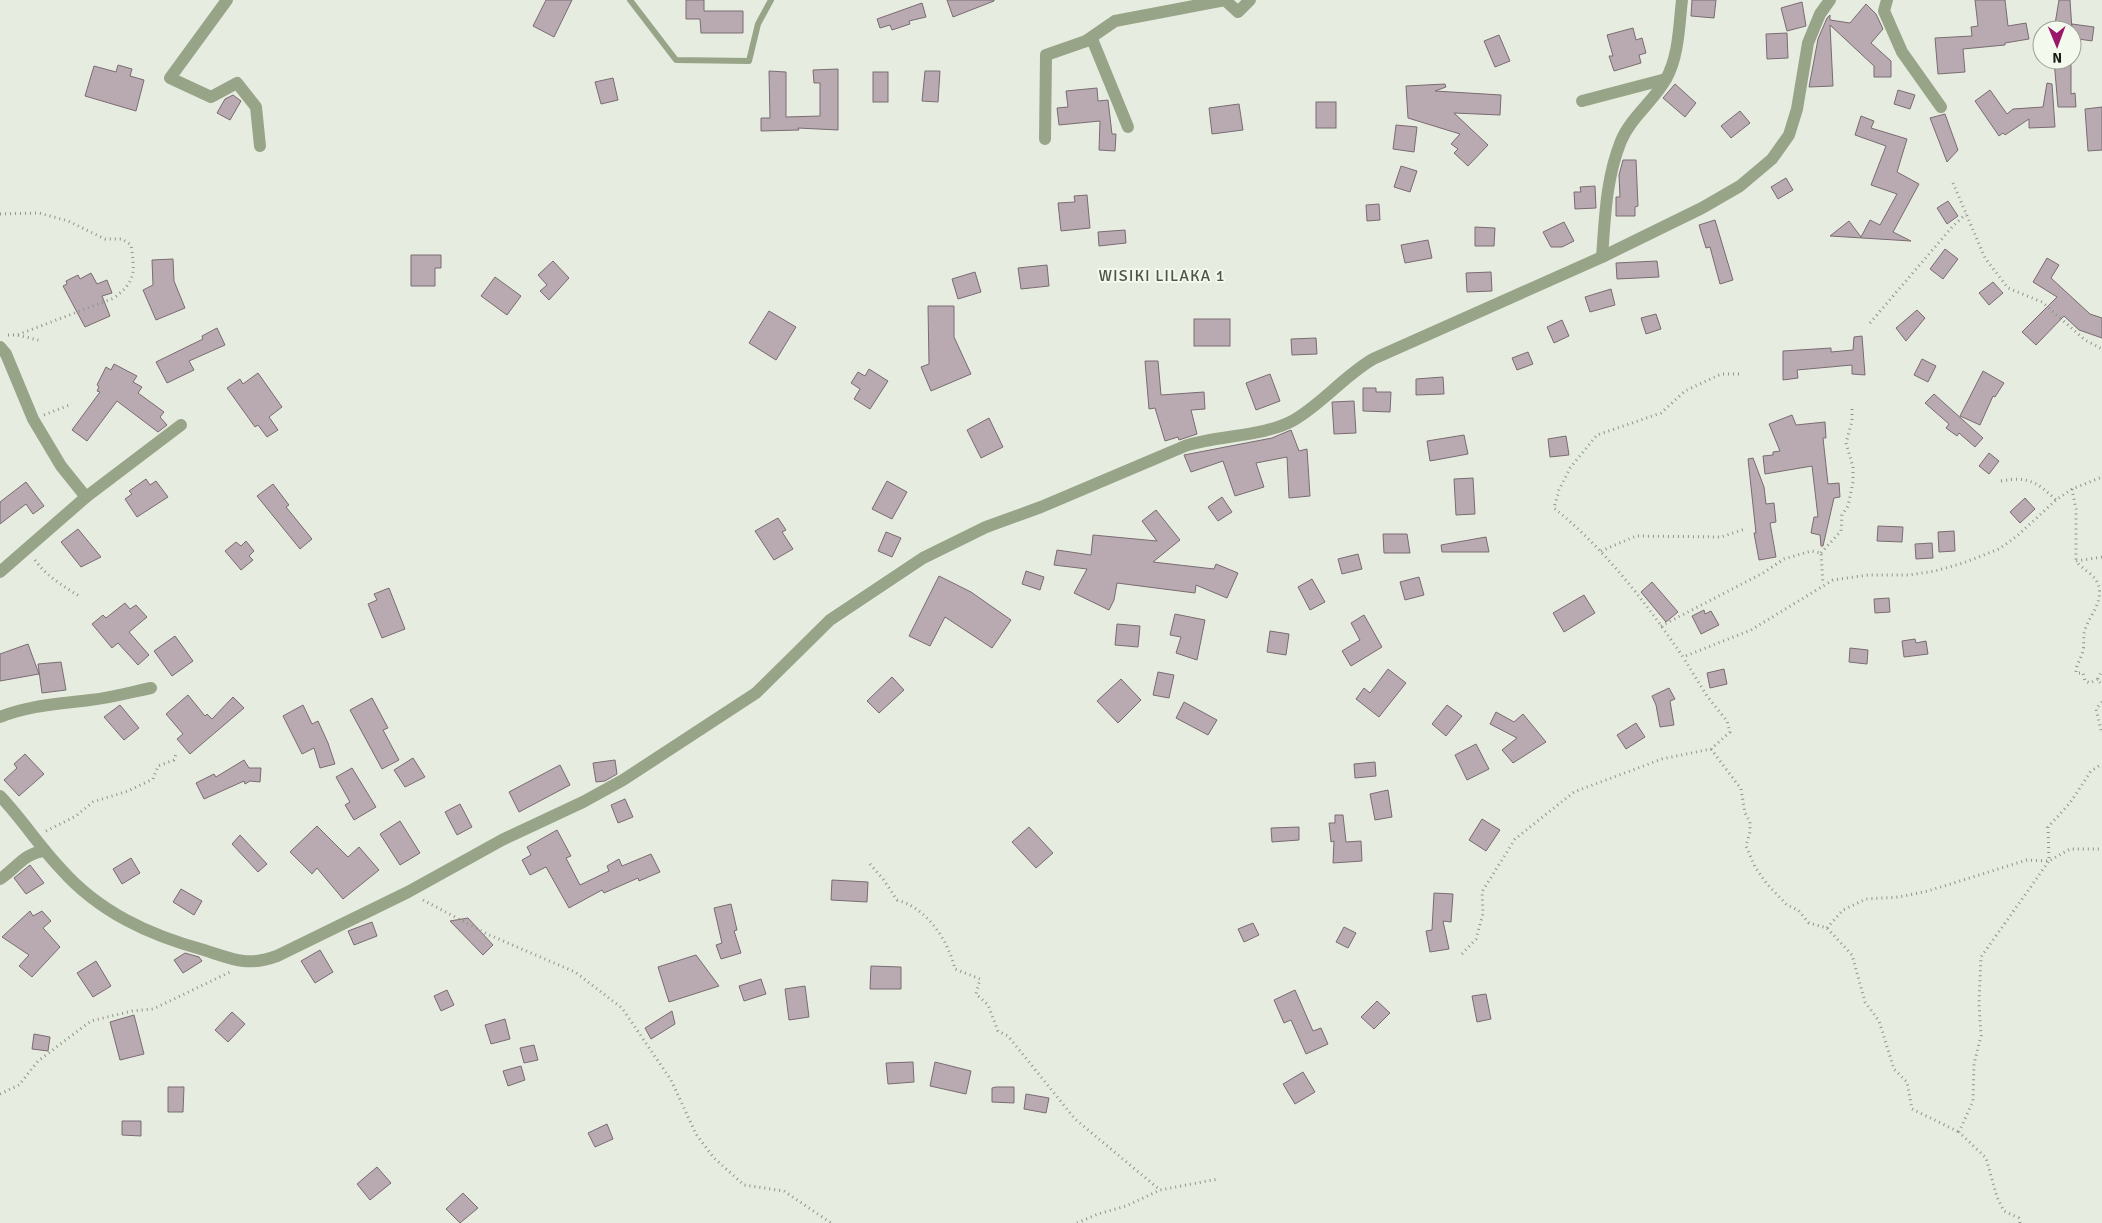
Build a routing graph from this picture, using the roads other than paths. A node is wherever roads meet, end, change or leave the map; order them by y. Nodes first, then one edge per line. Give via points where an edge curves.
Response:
1 (227, 0) edge
2 (630, 0) edge
3 (771, 0) edge
4 (1250, 0) edge
5 (1682, 0) edge
6 (1830, 0) edge
7 (1887, 0) edge
8 (1086, 41) junction
9 (1666, 79) junction
10 (1582, 101) dead end
11 (1941, 107) dead end
12 (1128, 128) dead end
13 (1045, 139) dead end
14 (260, 146) dead end
15 (1602, 257) junction
16 (0, 347) edge
17 (181, 425) dead end
18 (86, 497) junction
19 (0, 572) edge
20 (151, 688) dead end
21 (0, 717) edge
22 (0, 796) edge
23 (45, 851) junction
24 (0, 879) edge

1 - 14 street via 170,78 211,97 237,83 256,107
2 - 3 lane via 676,60 749,61 758,24
4 - 8 street via 1238,12 1224,0 1115,21
5 - 9 street via 1673,61
6 - 15 street via 1820,14 1808,43 1797,109 1789,135 1772,158 1740,186
7 - 11 street via 1884,11 1902,52
8 - 12 street via 1092,39
8 - 13 street via 1046,55
9 - 10 street
9 - 15 street via 1622,138 1612,165
15 - 23 street via 1373,359 1292,421 1185,446 950,543 830,620 756,693 624,780 277,956 248,963 170,941 139,928 81,890
16 - 18 street via 6,354 32,419 61,466
17 - 18 street
18 - 19 street
20 - 21 street via 93,700 27,708
22 - 23 street
23 - 24 street via 30,853

